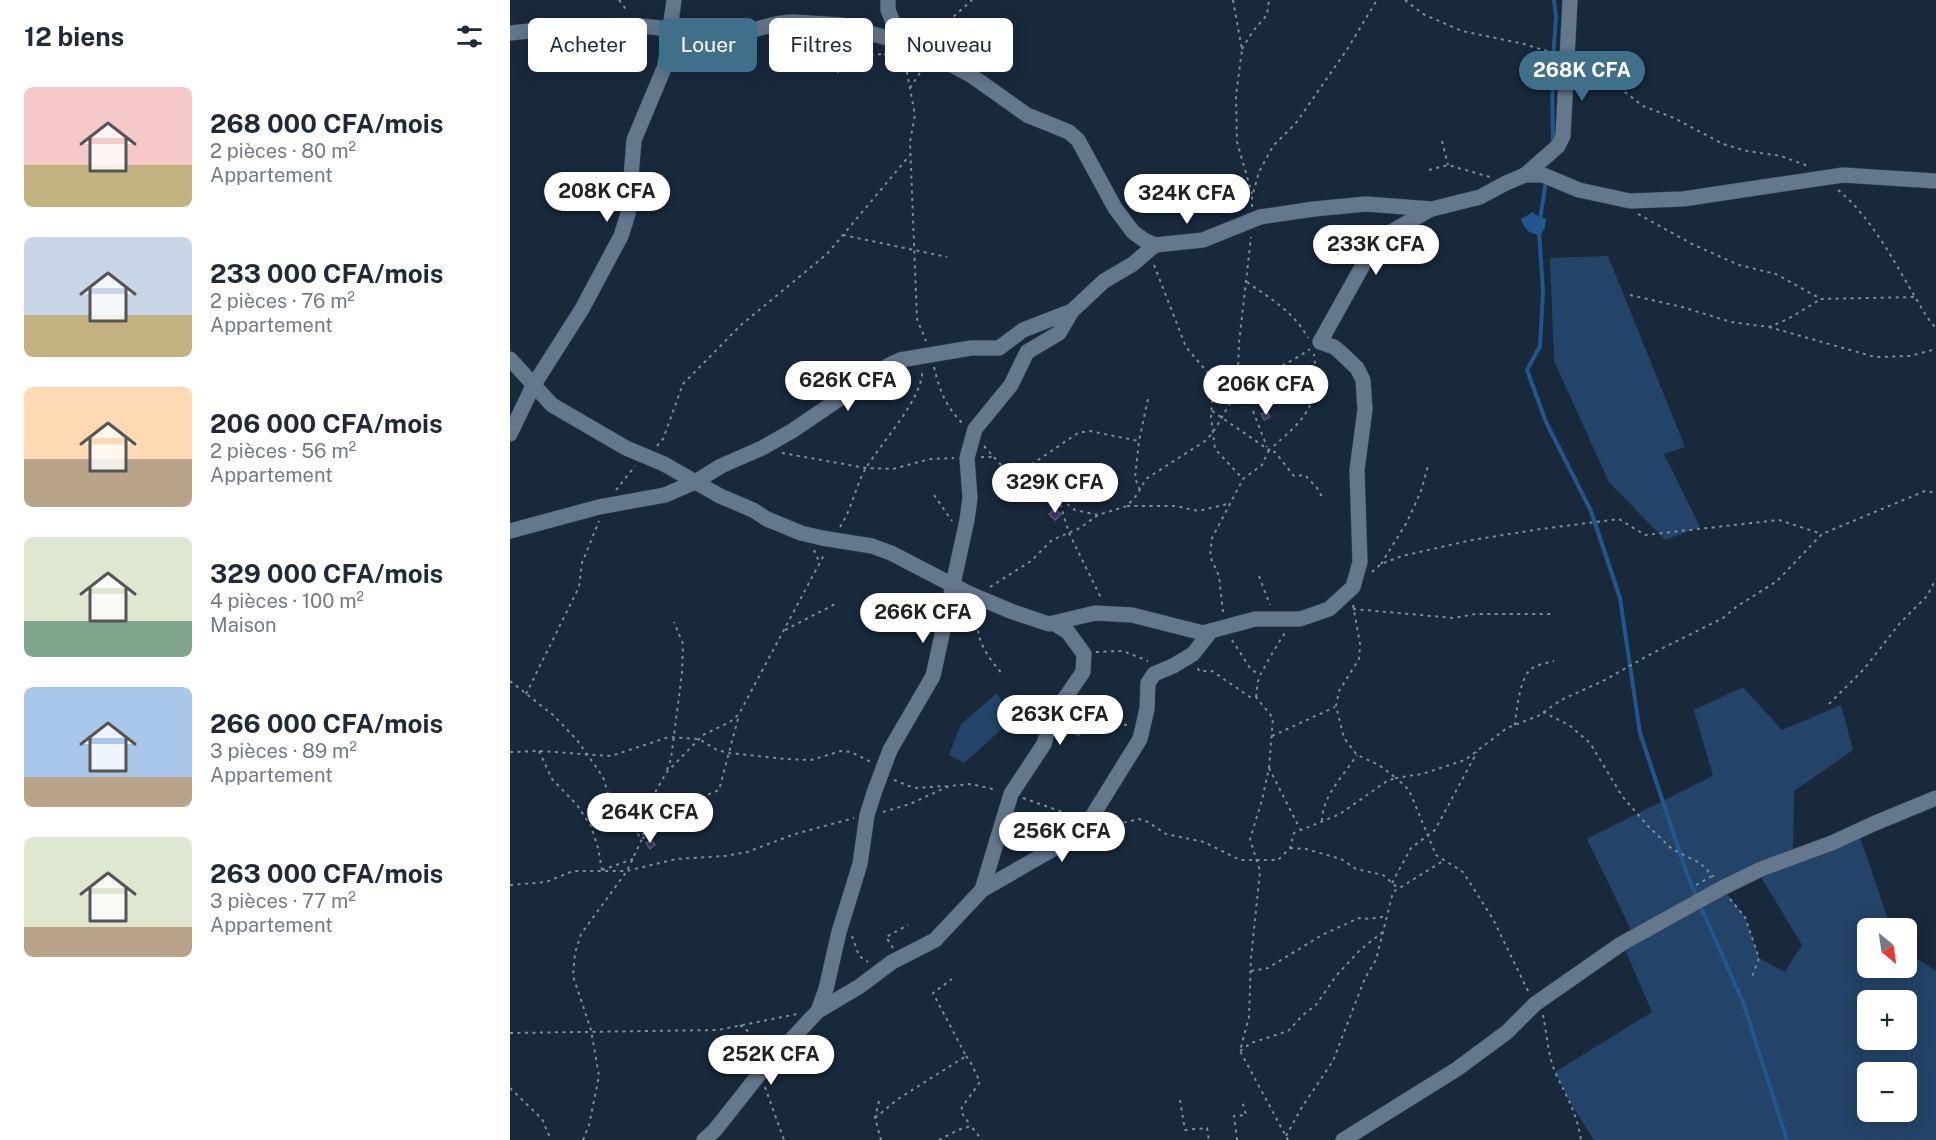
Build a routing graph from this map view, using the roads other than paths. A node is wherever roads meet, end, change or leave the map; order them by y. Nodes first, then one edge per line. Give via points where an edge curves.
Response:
1 (674, 0) edge
2 (888, 0) edge
3 (1570, 0) edge
4 (672, 18) edge
5 (891, 18) edge
6 (659, 28) edge
7 (757, 31) edge
8 (510, 33) edge
9 (885, 37) edge
10 (662, 72) edge
11 (965, 72) edge
12 (1525, 175) junction
13 (1936, 181) edge
14 (1432, 209) junction
15 (1152, 248) junction
16 (1072, 311) junction
17 (510, 359) edge
18 (533, 386) junction
19 (510, 434) edge
20 (695, 482) junction
21 (510, 531) edge
22 (953, 585) junction
23 (1055, 624) junction
24 (1217, 629) junction
25 (1936, 798) edge
26 (982, 890) junction
27 (818, 1011) junction
28 (704, 1140) edge
29 (1343, 1140) edge

1 - 4 street
2 - 5 street
3 - 12 street via 1563,136 1558,146
6 - 8 street via 560,27
7 - 9 street via 793,22 841,25
10 - 18 street via 634,140 628,214 621,236 582,309
11 - 15 street via 1027,115 1069,132 1078,140 1115,208 1133,232
12 - 13 street via 1543,175 1579,190 1630,201 1683,199 1843,175
12 - 14 street via 1480,197
14 - 15 street via 1366,204 1314,209 1260,217 1203,240
14 - 24 street via 1377,240 1316,345 1334,347 1357,368 1363,381 1365,409 1357,470 1360,562 1353,587 1329,609 1299,619 1256,619
15 - 16 street via 1104,281
16 - 20 street via 1023,330 999,348 971,348 900,360 792,431
16 - 22 street via 1059,333 1027,352 1011,385 975,429 968,458 967,520
17 - 18 street
18 - 19 street
18 - 20 street via 552,405
20 - 21 street via 665,495
20 - 22 street via 801,533 872,546
22 - 23 street via 970,600
22 - 27 street via 933,676 890,750 867,815 860,864
23 - 24 street via 1095,613 1132,615 1203,633
23 - 26 street via 1068,632 1084,654 1083,672 1056,711 1044,744 1011,794
24 - 26 street via 1193,654 1154,674 1148,682 1145,722 1135,747 1088,823 1067,841
25 - 29 street via 1761,869 1621,944 1538,1002 1507,1032 1457,1069
26 - 27 street via 935,940
27 - 28 street

